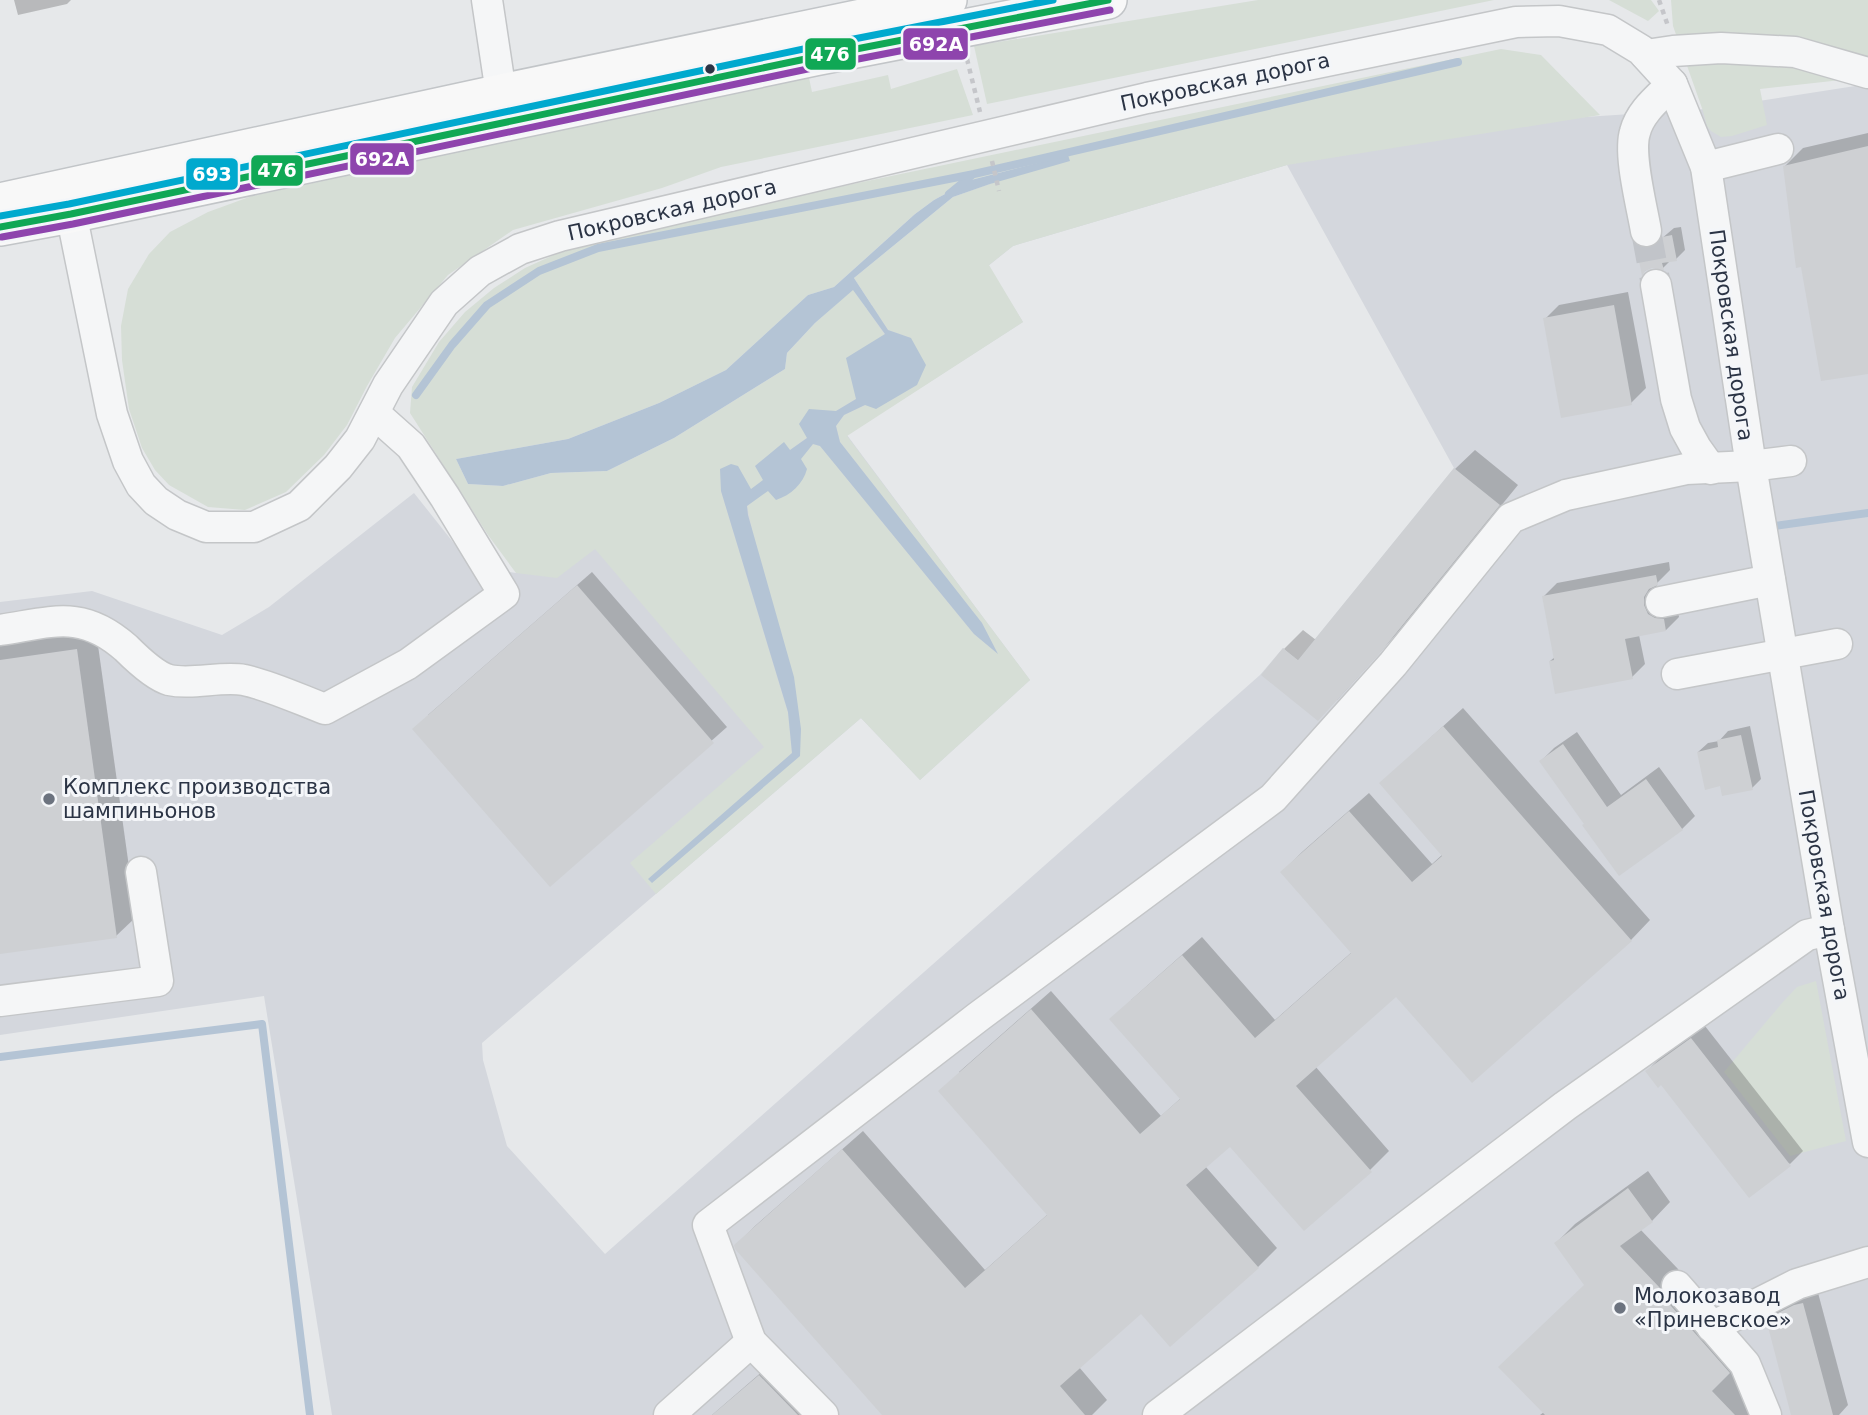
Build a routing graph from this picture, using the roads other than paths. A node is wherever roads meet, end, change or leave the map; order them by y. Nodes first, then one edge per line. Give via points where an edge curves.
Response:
1 (487, 0) edge
2 (948, 0) edge
3 (1108, 0) edge
4 (1646, 55) junction
5 (1868, 73) edge
6 (1672, 84) junction
7 (501, 93) junction
8 (1778, 149) dead end
9 (1706, 167) junction
10 (68, 201) junction
11 (0, 202) edge
12 (0, 227) edge
13 (1646, 231) tunnel mouth
14 (1656, 285) tunnel mouth
15 (374, 413) junction
16 (1791, 461) dead end
17 (1751, 466) junction
18 (1711, 469) junction
19 (1770, 580) junction
20 (1661, 602) dead end
21 (0, 630) edge
22 (1837, 644) dead end
23 (1782, 653) junction
24 (1677, 674) dead end
25 (141, 873) dead end
26 (1829, 930) junction
27 (0, 1001) edge
28 (1868, 1142) edge
29 (1868, 1262) edge
30 (1676, 1286) dead end
31 (1712, 1326) junction
32 (751, 1342) junction
33 (1163, 1413) edge
34 (669, 1415) edge
35 (823, 1415) edge
36 (1766, 1415) edge

1 - 7 street
2 - 7 main road
3 - 10 main road
4 - 5 street via 1721,48 1795,52
4 - 6 street, Покровская дорога
4 - 15 street, Покровская дорога via 1608,30 1559,21 1516,22 1161,95 989,146 560,236 520,249 480,271 444,303
6 - 9 street, Покровская дорога
6 - 13 street via 1648,108 1635,132 1633,158
7 - 10 main road
8 - 9 street
9 - 17 street, Покровская дорога
10 - 11 main road
10 - 12 main road
10 - 15 street, Покровская дорога via 112,414 128,461 156,501 206,527 254,527 299,506 338,467
14 - 18 street via 1676,399 1685,428
15 - 21 street via 411,446 504,594 408,664 325,709 243,680 167,680 93,625 68,620
16 - 17 street
17 - 18 street
17 - 19 street, Покровская дорога
18 - 32 street via 1686,469 1566,495 1511,518 1393,664 1273,798 708,1225
19 - 20 street
19 - 23 street, Покровская дорога
22 - 23 street
23 - 24 street
23 - 26 street, Покровская дорога
25 - 27 street via 158,981
26 - 28 street, Покровская дорога
26 - 33 street via 1807,935 1565,1106
29 - 31 street via 1797,1284
30 - 31 street
31 - 36 street via 1745,1364
32 - 34 street
32 - 35 street

